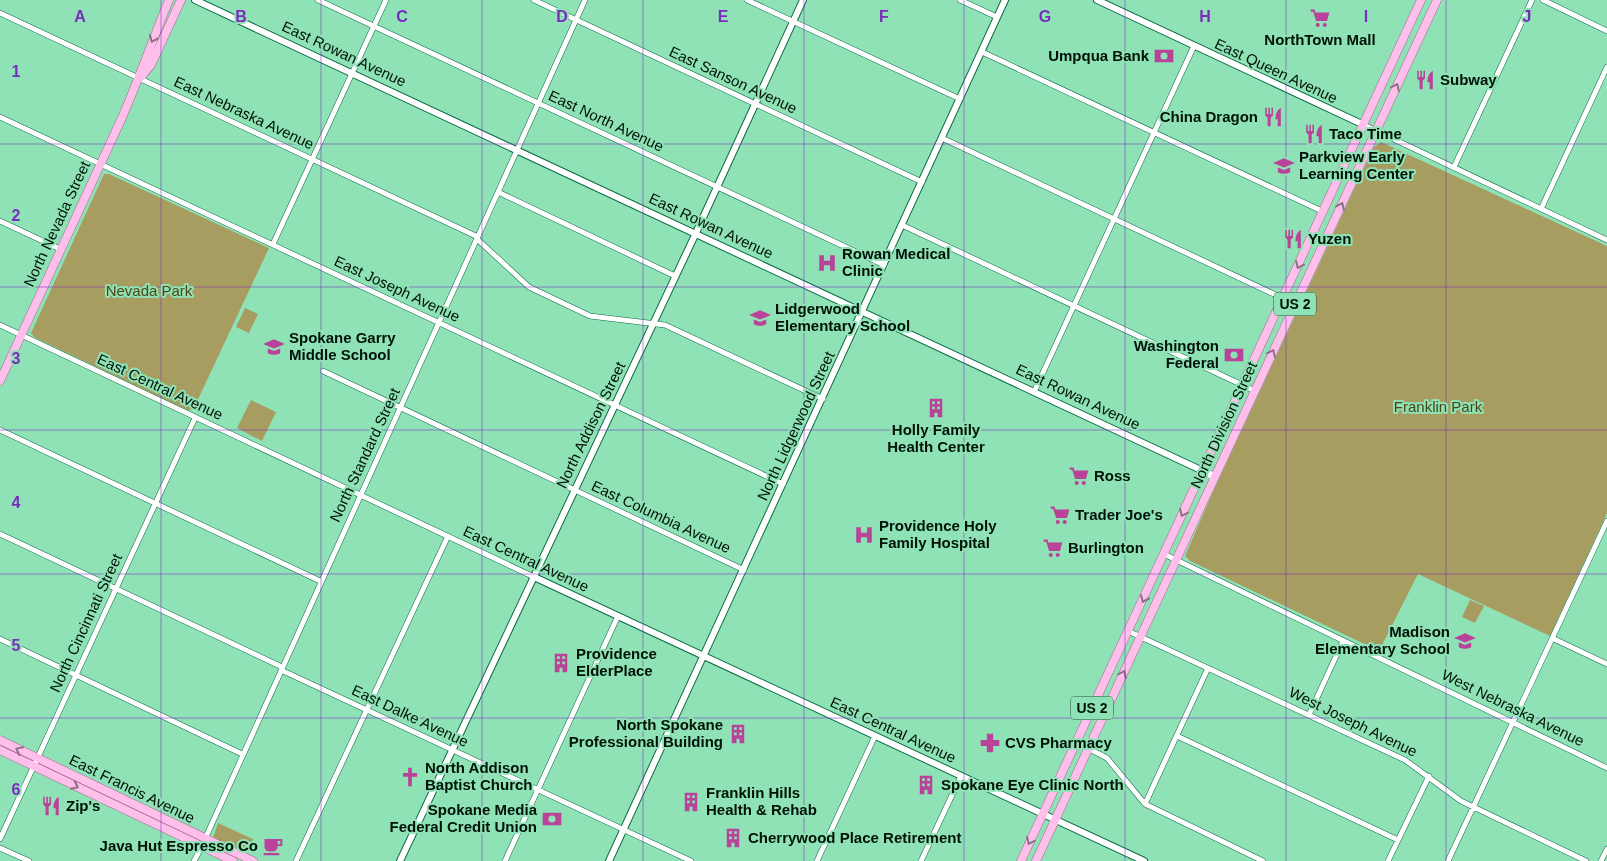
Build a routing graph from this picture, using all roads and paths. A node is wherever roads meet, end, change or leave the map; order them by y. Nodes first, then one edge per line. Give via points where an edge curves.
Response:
1 (169, 0) edge
2 (181, 0) edge
3 (195, 0) edge
4 (318, 0) edge
5 (386, 0) edge
6 (534, 0) edge
7 (585, 0) edge
8 (747, 0) edge
9 (803, 0) edge
10 (960, 0) edge
11 (1005, 0) edge
12 (1097, 0) edge
13 (1421, 0) edge
14 (1437, 0) edge
15 (1532, 0) edge
16 (1543, 0) edge
17 (0, 13) edge
18 (997, 17) junction
19 (576, 20) junction
20 (793, 22) junction
21 (375, 26) junction
22 (1607, 30) edge
23 (1194, 46) junction
24 (982, 52) junction
25 (1607, 67) edge
26 (352, 74) junction
27 (140, 78) junction
28 (960, 99) junction
29 (539, 102) junction
30 (755, 104) junction
31 (0, 117) edge
32 (1364, 125) junction
33 (1376, 131) junction
34 (1154, 133) junction
35 (942, 138) junction
36 (517, 150) junction
37 (313, 159) junction
38 (101, 163) junction
39 (1454, 167) junction
40 (922, 182) junction
41 (717, 187) junction
42 (498, 192) junction
43 (1541, 209) junction
44 (1324, 212) junction
45 (1114, 219) junction
46 (0, 221) edge
47 (902, 225) junction
48 (695, 235) junction
49 (477, 238) junction
50 (1607, 240) edge
51 (273, 244) junction
52 (60, 249) junction
53 (884, 265) junction
54 (675, 276) junction
55 (1284, 298) junction
56 (1295, 304) junction
57 (1074, 306) junction
58 (863, 312) junction
59 (439, 322) junction
60 (653, 323) junction
61 (0, 325) edge
62 (21, 335) junction
63 (323, 371) dead end
64 (0, 381) edge
65 (1243, 385) junction
66 (1254, 391) junction
67 (1034, 392) junction
68 (823, 399) junction
69 (614, 406) junction
70 (401, 408) junction
71 (195, 418) junction
72 (0, 430) edge
73 (1203, 471) junction
74 (1215, 477) junction
75 (783, 484) junction
76 (573, 491) junction
77 (360, 496) junction
78 (155, 504) junction
79 (1607, 521) edge
80 (0, 534) edge
81 (448, 536) junction
82 (1164, 554) junction
83 (1176, 560) junction
84 (744, 570) junction
85 (532, 576) junction
86 (320, 582) junction
87 (115, 589) junction
88 (618, 616) junction
89 (1128, 631) junction
90 (1140, 636) junction
91 (1552, 638) junction
92 (0, 639) edge
93 (1343, 641) junction
94 (704, 656) junction
95 (1607, 664) edge
96 (281, 668) junction
97 (1208, 668) junction
98 (75, 675) junction
99 (366, 709) junction
100 (1309, 715) junction
101 (1513, 722) junction
102 (876, 736) junction
103 (1177, 736) junction
104 (0, 740) edge
105 (1076, 742) junction
106 (1089, 748) junction
107 (452, 749) junction
108 (0, 750) edge
109 (242, 754) junction
110 (35, 762) junction
111 (1607, 768) edge
112 (961, 776) junction
113 (1429, 776) junction
114 (538, 790) junction
115 (1145, 804) junction
116 (1474, 807) junction
117 (1043, 814) junction
118 (1055, 820) junction
119 (623, 829) junction
120 (0, 839) edge
121 (1398, 840) junction
122 (203, 842) junction
123 (0, 848) edge
124 (1607, 849) edge
125 (1132, 858) edge
126 (29, 861) edge
127 (194, 861) edge
128 (234, 861) edge
129 (253, 861) edge
130 (296, 861) edge
131 (400, 861) edge
132 (505, 861) edge
133 (609, 861) edge
134 (691, 861) edge
135 (816, 861) edge
136 (921, 861) edge
137 (1021, 861) edge
138 (1036, 861) edge
139 (1144, 861) edge
140 (1263, 861) edge
141 (1388, 861) edge
142 (1448, 861) edge
143 (1586, 861) edge
144 (1601, 861) edge

1 -> 27 main road, North Nevada Street via 143,61
2 - 27 main road, North Nevada Street via 152,65
3 - 26 street, East Rowan Avenue
4 - 21 street, East North Avenue
5 - 21 street
6 - 19 street, East Sanson Avenue
7 - 19 street, North Standard Street
8 - 20 street
9 - 20 street, North Addison Street
10 - 18 street
11 - 18 street, North Lidgerwood Street
12 - 23 street, East Queen Avenue
13 - 32 main road, North Division Street / US 2
33 -> 14 main road, North Division Street / US 2
15 - 39 street
16 - 22 street
17 - 27 street, East Nebraska Avenue
18 - 24 street, North Lidgerwood Street
19 - 29 street, North Standard Street
19 - 30 street, East Sanson Avenue
20 - 28 street
20 - 30 street, North Addison Street
21 - 26 street
21 - 29 street, East North Avenue
23 - 32 street, East Queen Avenue
23 - 34 street
24 - 28 street, North Lidgerwood Street
24 - 34 street
25 - 43 street
26 - 36 street, East Rowan Avenue
26 - 37 street
27 - 37 street, East Nebraska Avenue
27 - 38 main road, North Nevada Street
28 - 35 street, North Lidgerwood Street
29 - 36 street, North Standard Street
29 - 41 street, East North Avenue
30 - 40 street, East Sanson Avenue
30 - 41 street, North Addison Street
31 - 38 street, East Joseph Avenue
32 - 33 street
32 - 44 main road, North Division Street / US 2
33 - 39 street
56 -> 33 main road, North Division Street / US 2
34 - 44 street
34 - 45 street
35 - 40 street, North Lidgerwood Street
35 - 45 street
36 - 42 street, North Standard Street
36 - 48 street, East Rowan Avenue
37 - 49 street, East Nebraska Avenue
37 - 51 street
38 - 51 street, East Joseph Avenue
38 - 52 main road, North Nevada Street
39 - 43 street
40 - 47 street, North Lidgerwood Street
41 - 48 street, North Addison Street
41 - 53 street, East North Avenue
42 - 49 street, North Standard Street
42 - 54 street
43 - 50 street
44 -> 55 main road, North Division Street / US 2
45 - 55 street
45 - 57 street
46 - 52 street
47 - 53 street, North Lidgerwood Street
47 - 57 street
48 - 54 street, North Addison Street
48 - 58 street, East Rowan Avenue
49 - 59 street, North Standard Street
49 - 60 street, East Nebraska Avenue via 528,287 590,316
51 - 59 street, East Joseph Avenue
52 - 62 main road, North Nevada Street
53 - 58 street, North Lidgerwood Street
54 - 60 street, North Addison Street
55 - 56 street
55 - 65 main road, North Division Street / US 2
66 -> 56 main road, North Division Street / US 2
57 - 65 street
57 - 67 street
58 - 67 street, East Rowan Avenue
58 - 68 street, North Lidgerwood Street
59 - 69 street, East Joseph Avenue
59 - 70 street, North Standard Street
60 - 68 street, East Nebraska Avenue via 665,325
60 - 69 street, North Addison Street
61 - 62 street, East Central Avenue
62 - 64 main road, North Nevada Street
62 - 71 street, East Central Avenue
63 - 70 street, East Columbia Avenue
65 - 66 street
65 - 73 main road, North Division Street / US 2
66 - 74 main road, North Division Street / US 2
67 - 73 street, East Rowan Avenue
68 - 75 street, North Lidgerwood Street
69 - 75 street, East Joseph Avenue
69 - 76 street, North Addison Street
70 - 76 street, East Columbia Avenue
70 - 77 street, North Standard Street
71 - 77 street, East Central Avenue
71 - 78 street, North Cincinnati Street
72 - 78 street
73 - 74 main road, East Rowan Avenue
73 -> 82 main road, North Division Street / US 2
74 - 83 main road, North Division Street / US 2
75 - 84 street, North Lidgerwood Street
76 - 84 street, East Columbia Avenue
76 - 85 street, North Addison Street
77 - 81 street, East Central Avenue
77 - 86 street, North Standard Street
78 - 86 street
78 - 87 street, North Cincinnati Street
79 - 91 street
80 - 87 street, East Dalke Avenue
81 - 85 street, East Central Avenue
81 - 99 street
82 - 83 street, West Nebraska Avenue
82 -> 89 main road, North Division Street / US 2
83 - 90 main road, North Division Street / US 2
83 - 93 street, West Nebraska Avenue
84 - 94 street, North Lidgerwood Street
85 - 88 street, East Central Avenue
85 - 107 street, North Addison Street
86 - 96 street, North Standard Street
87 - 96 street, East Dalke Avenue
87 - 98 street, North Cincinnati Street
88 - 94 street, East Central Avenue
88 - 114 street
89 - 90 street, West Joseph Avenue
89 - 105 main road, North Division Street / US 2
90 - 97 street, West Joseph Avenue
106 -> 90 main road, North Division Street / US 2
91 - 95 street
91 - 101 street
92 - 98 street
93 - 100 street
93 - 101 street, West Nebraska Avenue
94 - 102 street, East Central Avenue
94 - 119 street, North Lidgerwood Street
96 - 99 street, East Dalke Avenue
96 - 109 street, North Standard Street
97 - 100 street, West Joseph Avenue
97 - 103 street
98 - 109 street
98 - 110 street, North Cincinnati Street
99 - 107 street, East Dalke Avenue
99 - 130 street
100 - 113 street, West Joseph Avenue via 1405,760
101 - 111 street, West Nebraska Avenue
101 - 116 street
102 - 112 street, East Central Avenue
102 - 135 street
103 - 115 street
103 - 121 street
110 -> 104 main road, East Francis Avenue
105 - 106 street
105 - 117 main road, North Division Street / US 2
106 - 115 street via 1112,762
106 - 118 main road, North Division Street / US 2
107 - 114 street, East Dalke Avenue
107 - 131 street, North Addison Street
108 - 110 main road, East Francis Avenue
109 - 122 street, North Standard Street
110 - 120 street, North Cincinnati Street
110 - 122 main road, East Francis Avenue
112 - 117 street, East Central Avenue
112 - 136 street
113 - 116 street, West Joseph Avenue via 1456,798
113 - 121 street
114 - 119 street, East Dalke Avenue
114 - 132 street
115 - 140 street
116 - 142 street
116 - 143 street, West Joseph Avenue
117 - 118 street, East Central Avenue
117 -> 137 main road, North Division Street / US 2
118 - 125 street, East Central Avenue
118 - 138 main road, North Division Street / US 2
119 - 133 street, North Lidgerwood Street
119 - 134 street, East Dalke Avenue
121 - 141 street
122 - 127 street, North Standard Street
122 - 128 main road, East Francis Avenue
122 - 129 main road, East Francis Avenue
123 - 126 street
124 - 144 street
125 - 139 street, East Central Avenue

